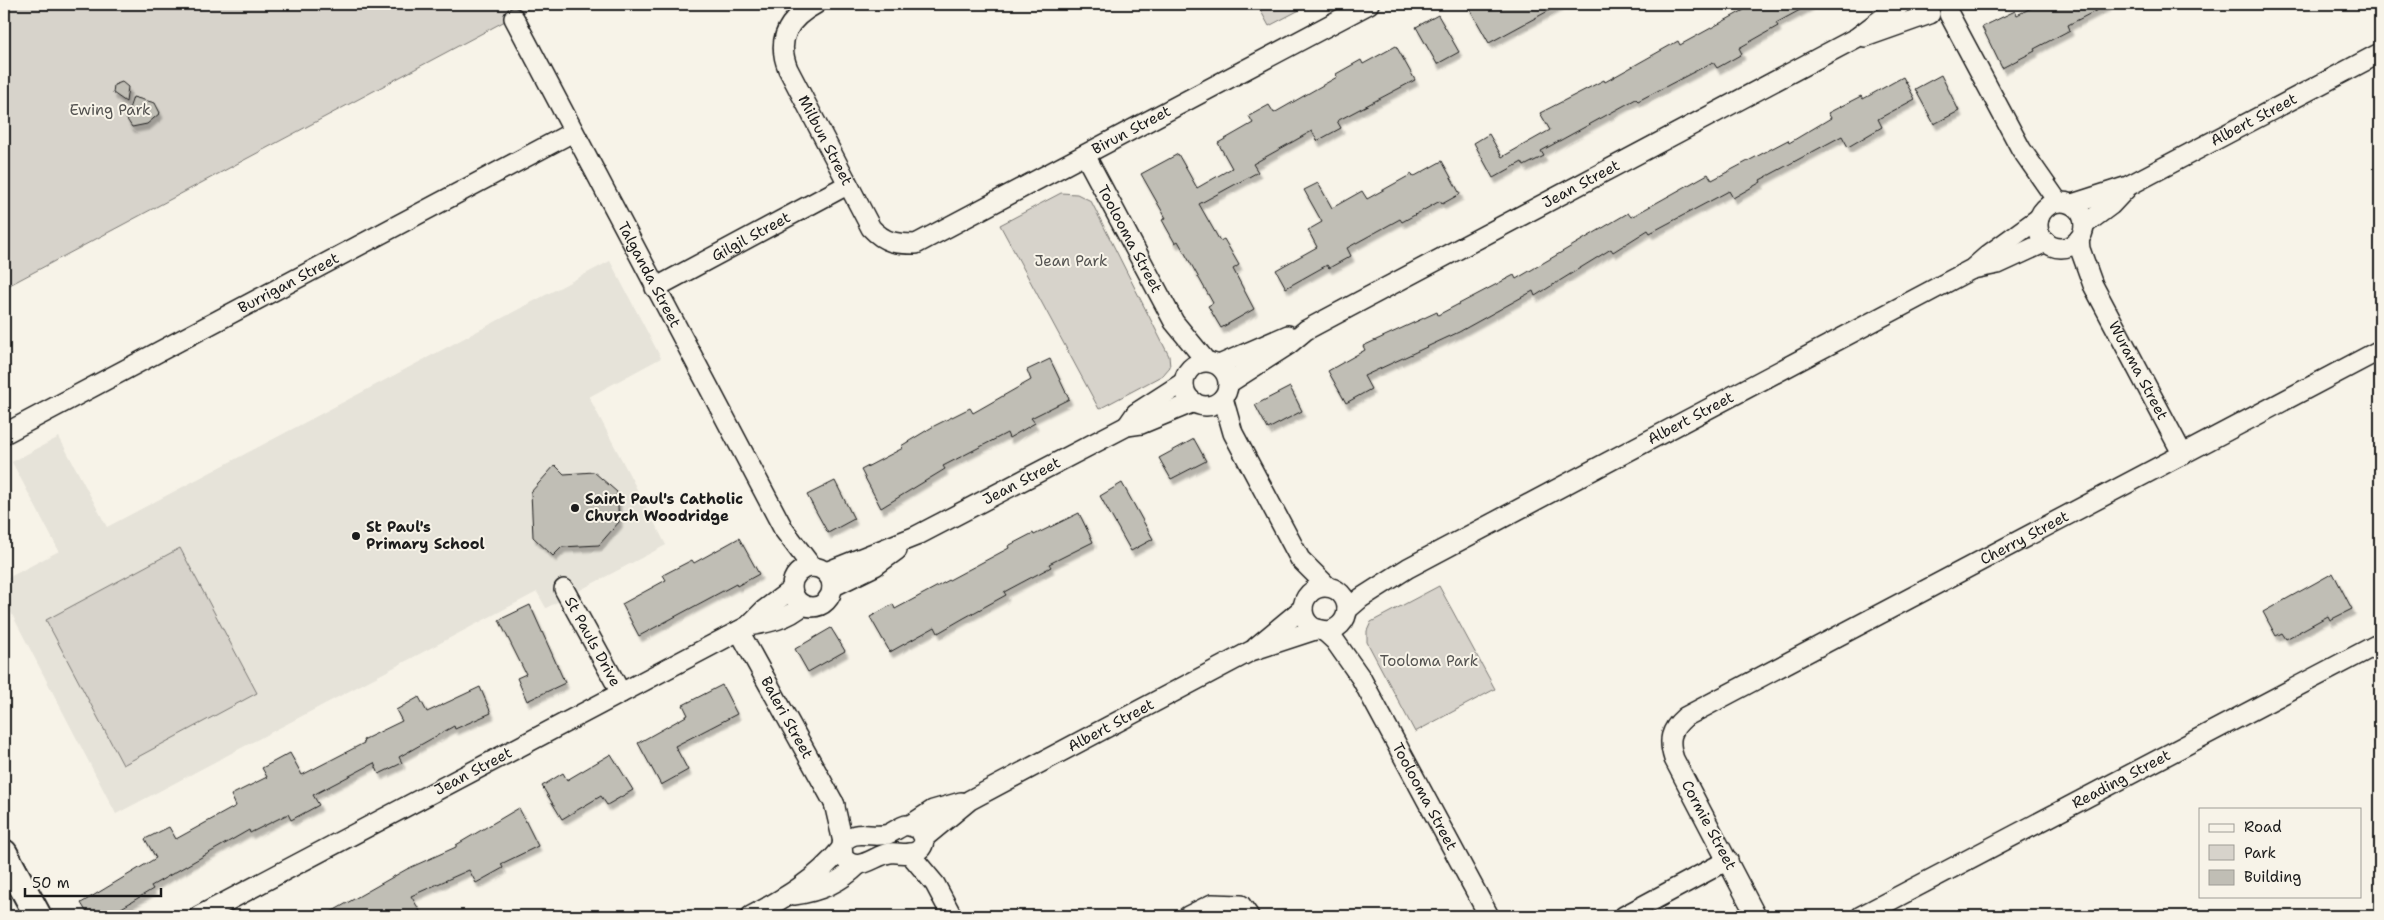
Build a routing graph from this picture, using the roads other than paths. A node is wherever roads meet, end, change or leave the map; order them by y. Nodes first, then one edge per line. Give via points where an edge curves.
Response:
1 (816, 4) edge
2 (1369, 4) edge
3 (1901, 4) edge
4 (1939, 9) edge
5 (514, 18) dead end
6 (1856, 38) junction
7 (2380, 53) edge
8 (573, 132) junction
9 (1085, 156) junction
10 (847, 185) junction
11 (2128, 186) junction
12 (2053, 208) junction
13 (2076, 237) junction
14 (2046, 242) junction
15 (892, 243) joint
16 (1972, 269) junction
17 (655, 288) junction
18 (1306, 330) junction
19 (2380, 350) edge
20 (1200, 369) junction
21 (1213, 397) junction
22 (1127, 426) junction
23 (4, 434) edge
24 (2184, 455) junction
25 (1300, 559) junction
26 (1408, 568) junction
27 (812, 578) junction
28 (1332, 588) junction
29 (564, 589) dead end
30 (1304, 603) junction
31 (803, 605) junction
32 (1344, 616) junction
33 (743, 629) junction
34 (1320, 630) junction
35 (2380, 643) edge
36 (1251, 651) junction
37 (1361, 678) junction
38 (621, 693) junction
39 (1671, 732) joint
40 (970, 800) junction
41 (910, 824) junction
42 (847, 842) junction
43 (918, 846) junction
44 (4, 853) edge
45 (1728, 860) junction
46 (858, 865) junction
47 (790, 896) junction
48 (38, 916) edge
49 (199, 916) edge
50 (751, 916) edge
51 (952, 916) edge
52 (1188, 916) edge
53 (1249, 916) edge
54 (1489, 916) edge
55 (1624, 916) edge
56 (1756, 916) edge
57 (1862, 916) edge

1 - 10 street, Milbun Street via 789,27 783,37 783,58
2 - 9 street, Birun Street
3 - 6 street, Jean Street
4 - 6 street, Jean Street
4 - 12 street
5 - 8 street, Talganda Street
6 - 18 street, Jean Street
7 - 11 street, Albert Street
8 - 17 street, Talganda Street
8 - 23 street, Burrigan Street
9 - 15 street, Birun Street via 916,244
9 - 20 street, Toolooma Street
10 - 15 street, Milbun Street via 871,228
10 - 17 street, Gilgil Street
11 - 12 street, Albert Street
11 - 13 street, Albert Street
12 - 13 street, Wurama Street via 2081,213
12 - 14 street via 2039,231
12 - 16 street, Albert Street
13 - 14 street via 2054,247
13 - 24 street, Wurama Street via 2093,285
14 - 16 street, Albert Street via 1998,264
16 - 26 street, Albert Street
17 - 27 street, Talganda Street via 784,530 783,534
18 - 20 street, Jean Street
18 - 21 street, Jean Street
19 - 24 street, Cherry Street
20 - 21 street via 1224,370
20 - 21 street via 1186,393
20 - 22 street, Jean Street via 1136,413
21 - 22 street, Jean Street via 1142,424
21 - 25 street
22 - 27 street, Jean Street via 916,536
24 - 39 street, Cherry Street via 1685,717
25 - 28 street
25 - 30 street
26 - 28 street, Albert Street via 1350,588
26 - 32 street, Albert Street via 1360,598
27 - 31 street, Talganda Street via 794,595
27 - 31 street, Jean Street via 832,593 815,607
27 - 33 street, Jean Street via 764,610
28 - 30 street, Albert Street via 1316,588
28 - 32 street via 1343,596
29 - 38 street, St Pauls Drive
30 - 34 street via 1307,622
30 - 36 street, Albert Street
31 - 33 street, Jean Street via 769,623
32 - 34 street, Albert Street via 1335,628
32 - 37 street, Toolooma Street
33 - 38 street, Jean Street
33 - 42 street, Baleri Street via 834,804
34 - 36 street, Albert Street
34 - 37 street, Toolooma Street via 1336,641
35 - 57 street, Reading Street
36 - 40 street, Albert Street
37 - 54 street, Toolooma Street
38 - 49 street, Jean Street
39 - 45 street, Cormie Street via 1669,744 1674,759
40 - 41 street, Albert Street via 933,810
40 - 43 street, Albert Street
41 - 42 street, Albert Street via 880,836
41 - 43 street via 919,829
42 - 46 street via 846,861
42 - 47 street via 831,862
43 - 46 street
43 - 51 street
44 - 48 main road
45 - 55 street
45 - 56 street, Cormie Street
46 - 47 street via 848,875 813,892
47 - 50 street
52 - 53 street via 1212,904 1240,905

